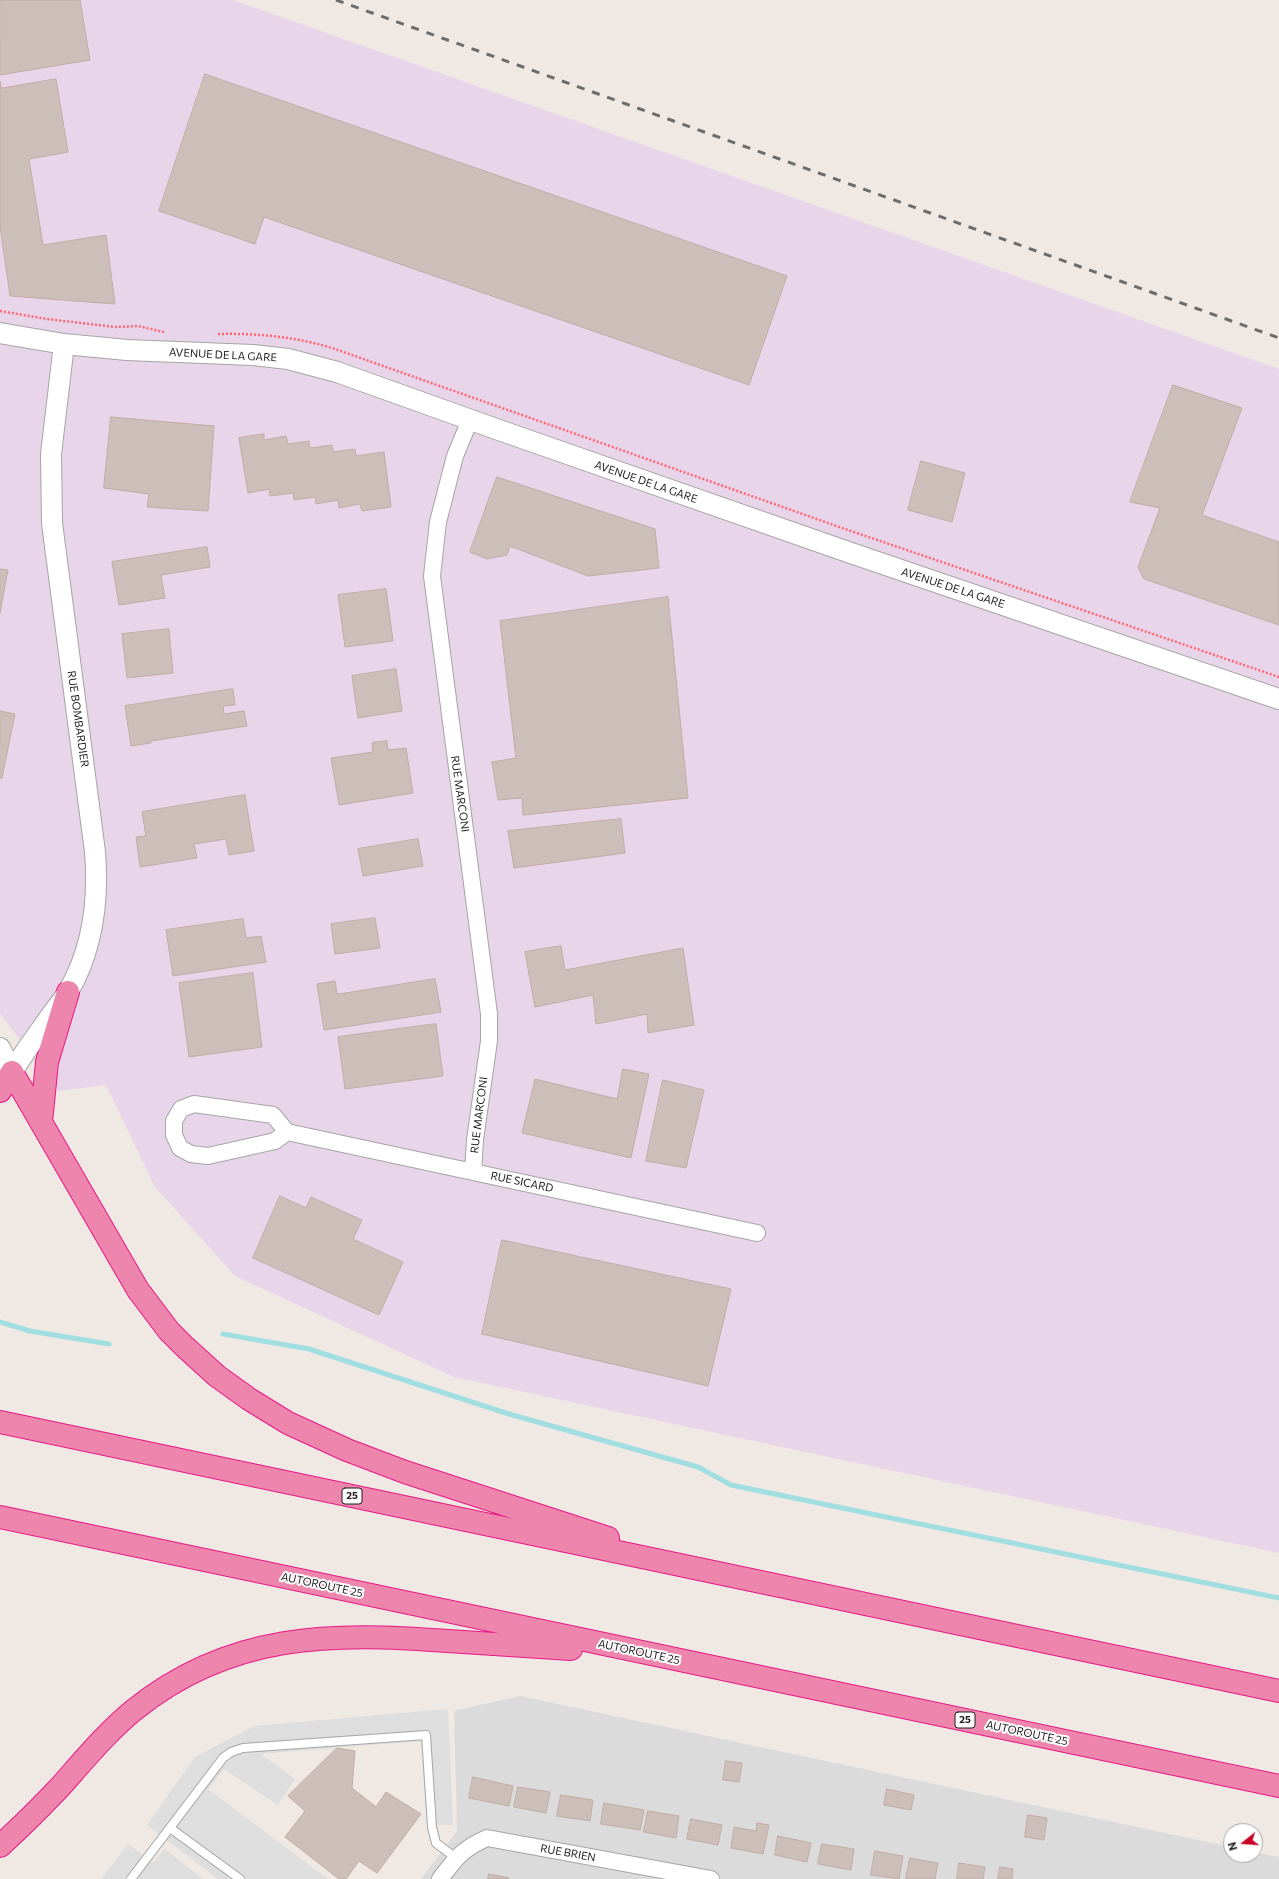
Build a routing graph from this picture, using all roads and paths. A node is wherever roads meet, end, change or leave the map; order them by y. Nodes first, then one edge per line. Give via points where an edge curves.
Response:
1 (0, 311) edge
2 (157, 331) dead end
3 (0, 333) edge
4 (212, 334) dead end
5 (64, 344) junction
6 (470, 420) junction
7 (1279, 677) edge
8 (1279, 699) edge
9 (68, 992) junction
10 (0, 1048) edge
11 (12, 1072) junction
12 (0, 1091) edge
13 (41, 1122) junction
14 (287, 1132) junction
15 (473, 1172) junction
16 (757, 1233) dead end
17 (0, 1422) edge
18 (0, 1517) edge
19 (704, 1570) junction
20 (650, 1654) junction
21 (1279, 1691) edge
22 (1279, 1786) edge
23 (170, 1828) junction
24 (0, 1846) edge
25 (456, 1858) junction
26 (131, 1879) edge
27 (240, 1879) edge
28 (440, 1879) edge
29 (711, 1879) edge

1 - 2 path via 115,327 138,326
3 - 5 street, AVENUE DE LA GARE
4 - 7 path, AVENUE DE LA GARE via 260,335 312,342 390,367 845,529
5 - 6 street, AVENUE DE LA GARE via 288,359 337,372
5 - 9 street, RUE BOMBARDIER via 51,454 52,523 96,877 96,906 90,935
6 - 8 street, AVENUE DE LA GARE
6 - 15 street, RUE MARCONI via 455,456 438,522 432,576 489,1014
9 - 11 street, RUE BOMBARDIER
9 - 13 highway via 47,1062
10 - 11 street
11 - 12 highway
11 - 13 highway
13 - 19 highway via 146,1301 185,1348 233,1388 288,1423 387,1466
14 - 14 street via 273,1115 194,1104 181,1109 174,1121 174,1135 180,1148 192,1154 208,1156 275,1141
14 - 15 street, RUE SICARD
15 - 16 street, RUE SICARD
17 - 19 highway, 25
18 - 20 highway, AUTOROUTE 25 / 25
19 - 21 highway, 25
20 - 22 highway, AUTOROUTE 25 / 25
20 - 24 highway via 366,1636 283,1643 238,1653 186,1675 133,1711 33,1816
23 - 25 lane via 223,1758 231,1752 243,1748 426,1735 432,1827 436,1843
23 - 26 lane
23 - 27 lane
25 - 28 street, RUE BRIEN
25 - 29 street, RUE BRIEN via 469,1846 487,1838

